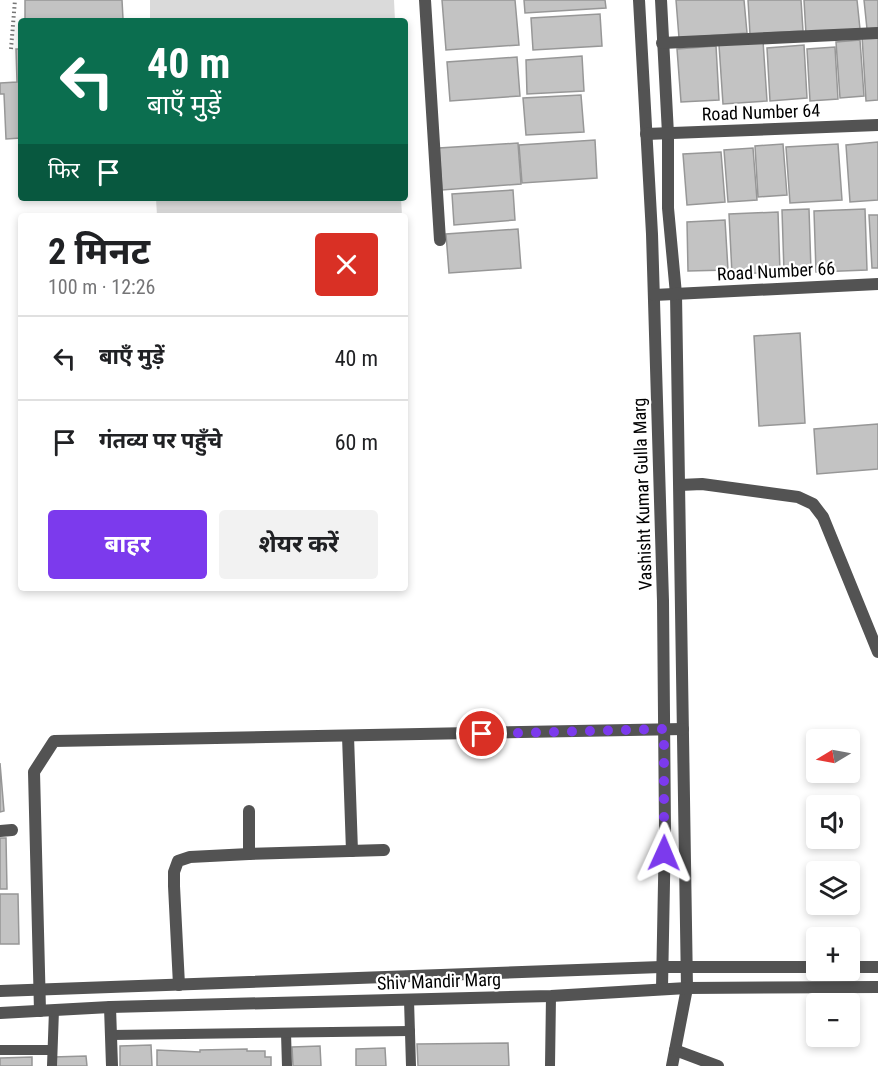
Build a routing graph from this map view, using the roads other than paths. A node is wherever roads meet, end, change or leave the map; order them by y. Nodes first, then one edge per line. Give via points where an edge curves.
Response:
1 (425, 0) edge
2 (639, 0) edge
3 (661, 0) edge
4 (878, 33) edge
5 (662, 43) junction
6 (878, 125) edge
7 (668, 134) junction
8 (646, 135) junction
9 (440, 240) dead end
10 (878, 284) edge
11 (676, 294) junction
12 (654, 295) junction
13 (680, 485) junction
14 (878, 652) edge
15 (664, 729) junction
16 (683, 729) junction
17 (348, 736) junction
18 (249, 811) dead end
19 (384, 850) dead end
20 (352, 851) junction
21 (249, 854) junction
22 (662, 967) junction
23 (686, 967) junction
24 (806, 967) edge
25 (860, 967) edge
26 (878, 967) edge
27 (179, 985) junction
28 (878, 987) edge
29 (662, 988) junction
30 (687, 988) junction
31 (39, 990) junction
32 (0, 991) edge
33 (551, 996) junction
34 (409, 1000) junction
35 (110, 1007) junction
36 (54, 1010) junction
37 (40, 1011) junction
38 (0, 1013) edge
39 (410, 1031) junction
40 (286, 1033) junction
41 (111, 1035) junction
42 (0, 1050) edge
43 (52, 1050) junction
44 (675, 1050) junction
45 (52, 1066) edge
46 (112, 1066) edge
47 (287, 1066) edge
48 (411, 1066) edge
49 (550, 1066) edge
50 (672, 1066) edge
51 (718, 1066) edge

1 - 9 street
2 - 8 street, Vashisht Kumar Gulla Marg
3 - 5 street, Vashisht Kumar Gulla Marg
4 - 5 street
5 - 7 street, Vashisht Kumar Gulla Marg
6 - 7 street, Road Number 64
7 - 8 street, Road Number 64
7 - 11 street, Vashisht Kumar Gulla Marg via 668,208
8 - 12 street, Vashisht Kumar Gulla Marg
10 - 11 street, Road Number 66
11 - 12 street, Road Number 66
11 - 13 street, Vashisht Kumar Gulla Marg
12 - 15 street, Vashisht Kumar Gulla Marg
13 - 14 street via 702,484 798,496 813,504 823,517
13 - 16 street, Vashisht Kumar Gulla Marg
15 - 16 street
15 - 17 street
15 - 22 street, Vashisht Kumar Gulla Marg
16 - 23 street, Vashisht Kumar Gulla Marg
17 - 20 street
17 - 31 street via 54,741 34,772
18 - 21 street
19 - 20 street
20 - 21 street
21 - 27 street via 178,861 174,886
22 - 23 street
22 - 27 street
22 - 29 street, Vashisht Kumar Gulla Marg
23 - 24 street
23 - 30 street, Vashisht Kumar Gulla Marg
25 - 26 street
27 - 31 street
28 - 30 street, Shiv Mandir Marg
29 - 30 street, Shiv Mandir Marg
29 - 33 street, Shiv Mandir Marg
30 - 44 street, Vashisht Kumar Gulla Marg
31 - 32 street
31 - 37 street
33 - 34 street, Shiv Mandir Marg
33 - 49 lane
34 - 35 street, Shiv Mandir Marg
34 - 39 lane
35 - 36 street, Shiv Mandir Marg
35 - 41 street
36 - 37 street, Shiv Mandir Marg
36 - 43 lane
37 - 38 street, Shiv Mandir Marg
39 - 40 lane
39 - 48 lane
40 - 41 lane
40 - 47 lane
41 - 46 street
42 - 43 lane
43 - 45 lane
44 - 50 street, Vashisht Kumar Gulla Marg
44 - 51 street

